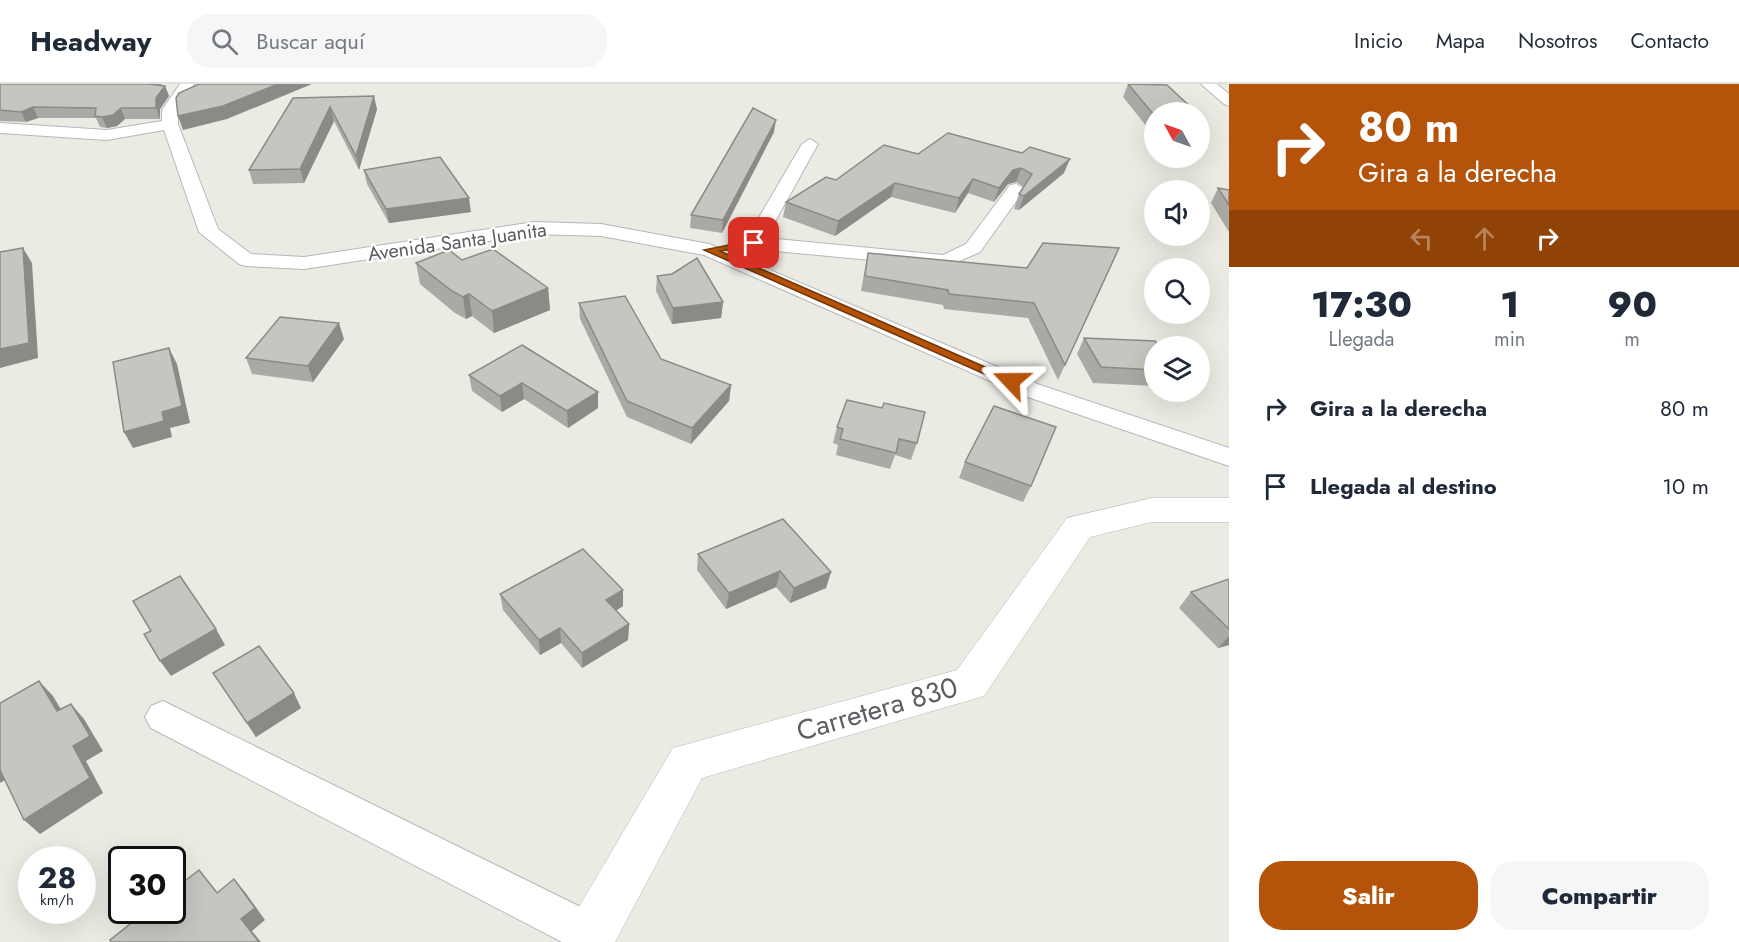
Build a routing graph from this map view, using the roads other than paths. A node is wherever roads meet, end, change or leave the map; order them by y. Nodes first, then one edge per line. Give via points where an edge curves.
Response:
1 (187, 84) edge
2 (1208, 84) edge
3 (1229, 101) edge
4 (170, 124) junction
5 (0, 128) edge
6 (810, 144) dead end
7 (1016, 189) edge
8 (754, 243) junction
9 (709, 250) junction
10 (1229, 457) edge
11 (1229, 510) edge
12 (163, 717) dead end
13 (590, 938) edge

1 - 4 street via 170,110
2 - 3 street
4 - 5 street via 107,135
4 - 9 street, Avenida Santa Juanita via 208,232 246,260 304,263 534,228 601,230
6 - 8 street
7 - 8 street via 973,248 946,261
8 - 9 street
9 - 10 street, Avenida Santa Juanita via 1031,390
11 - 13 street, Carretera 830 via 1152,510 1079,527 970,684 688,762
12 - 13 street

